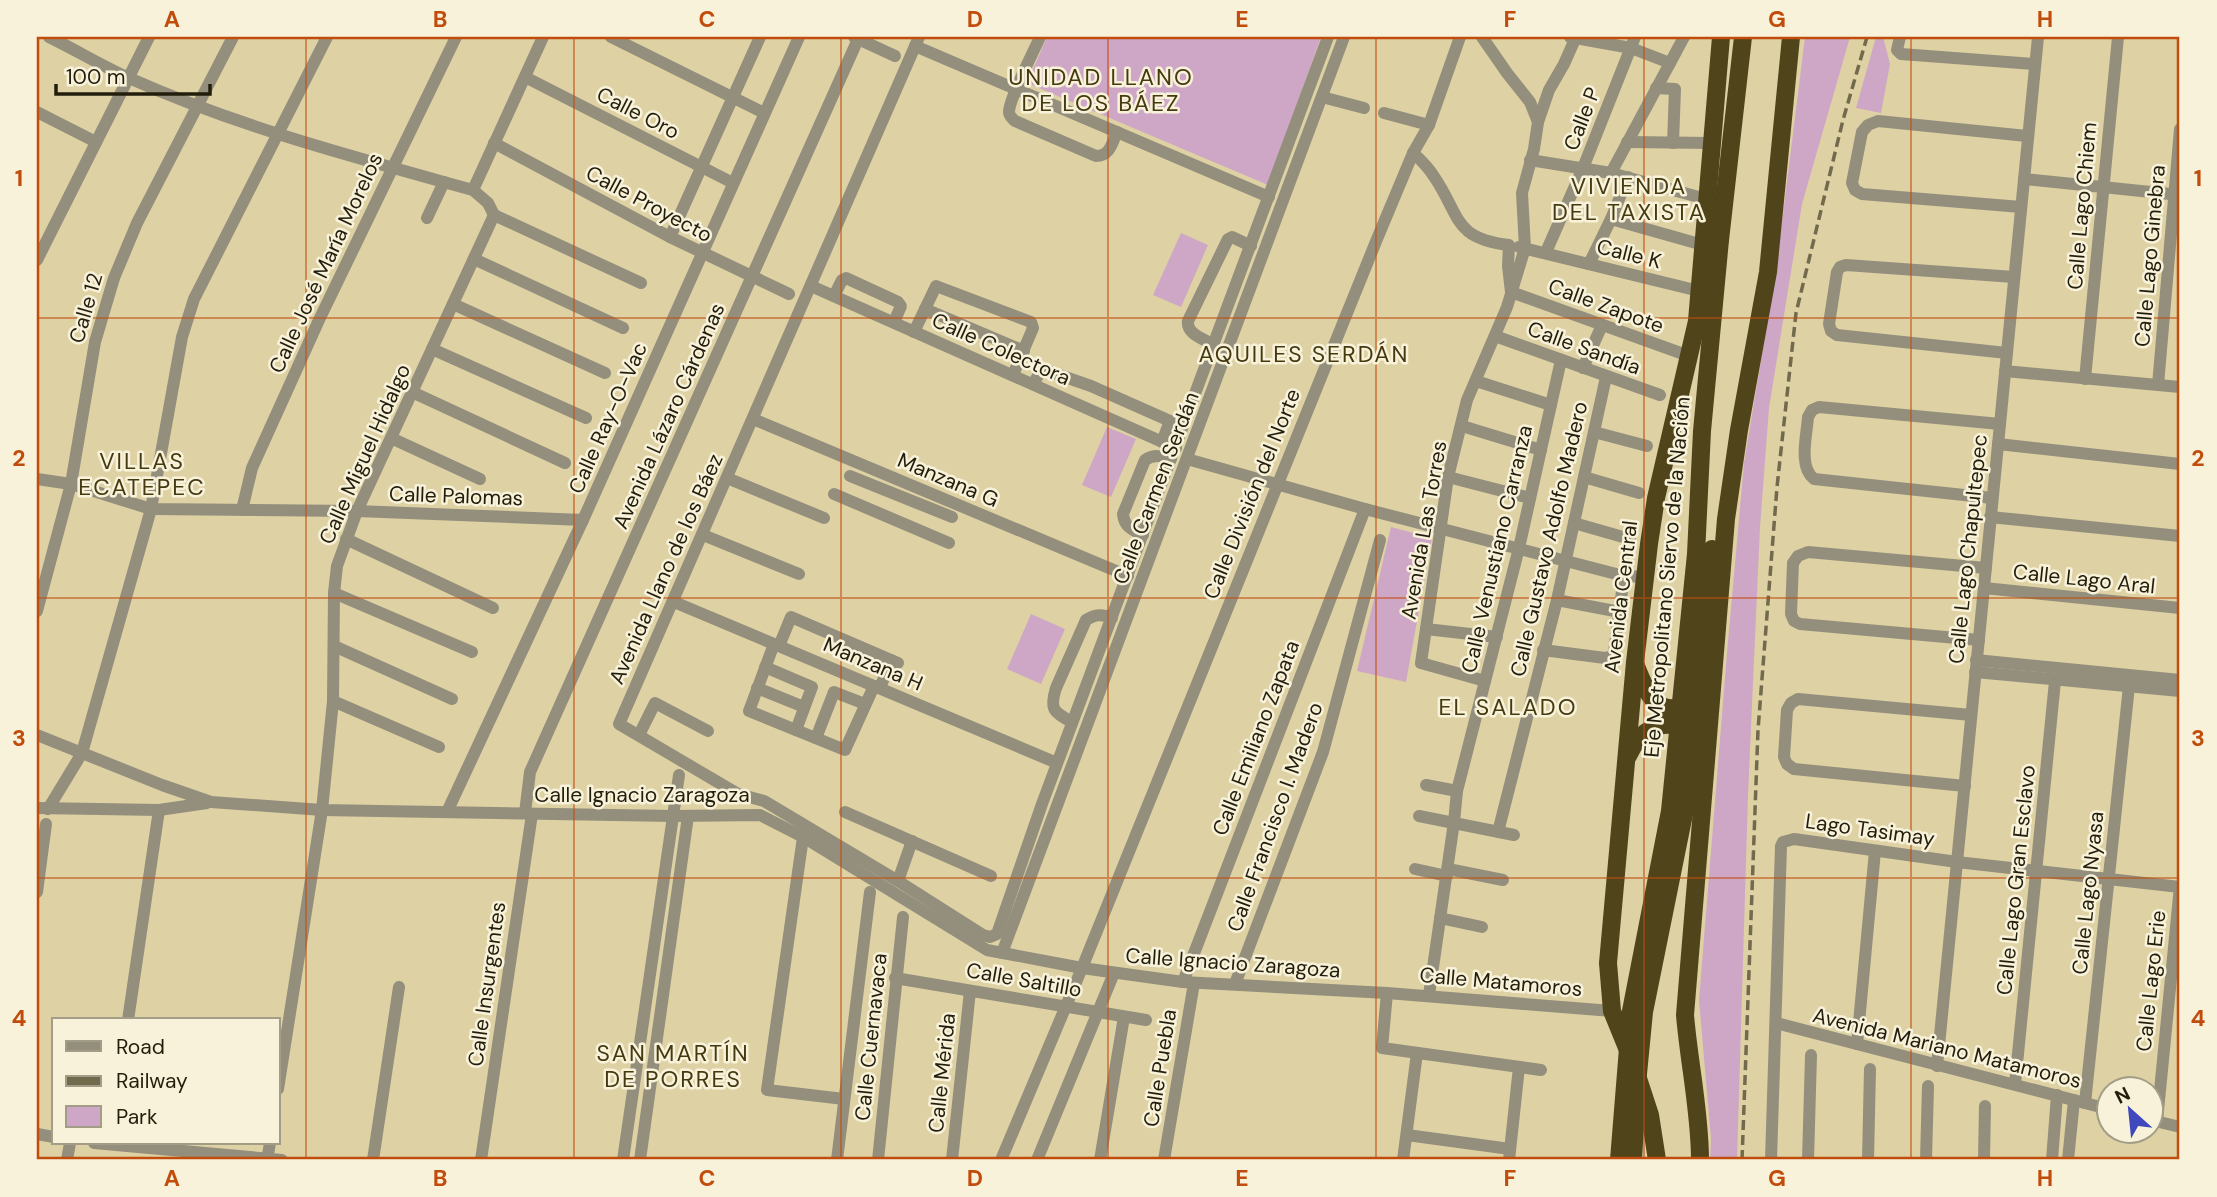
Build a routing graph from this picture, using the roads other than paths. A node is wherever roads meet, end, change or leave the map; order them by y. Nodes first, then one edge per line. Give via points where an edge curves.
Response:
1 (49, 37) edge
2 (149, 37) edge
3 (233, 37) edge
4 (327, 37) edge
5 (456, 37) edge
6 (543, 37) edge
7 (611, 37) edge
8 (760, 37) edge
9 (782, 37) edge
10 (857, 37) edge
11 (1040, 37) edge
12 (1328, 37) edge
13 (1344, 37) edge
14 (1460, 37) edge
15 (1482, 37) edge
16 (1574, 37) edge
17 (1684, 37) edge
18 (1721, 37) edge
19 (1733, 37) edge
20 (1743, 37) edge
21 (1791, 37) edge
22 (1900, 37) edge
23 (2038, 37) edge
24 (2118, 37) edge
25 (797, 40) edge
26 (917, 41) edge
27 (1633, 43) edge
28 (895, 56) dead end
29 (1670, 63) junction
30 (2035, 64) junction
31 (525, 77) junction
32 (129, 78) junction
33 (1656, 88) junction
34 (1017, 89) junction
35 (1322, 97) junction
36 (733, 98) junction
37 (198, 105) junction
38 (1364, 108) dead end
39 (37, 112) edge
40 (764, 113) junction
41 (1384, 113) dead end
42 (1538, 122) junction
43 (1429, 125) junction
44 (2180, 129) edge
45 (1117, 132) junction
46 (277, 133) junction
47 (2027, 136) junction
48 (96, 142) junction
49 (1627, 142) junction
50 (494, 143) junction
51 (1673, 143) junction
52 (1712, 143) junction
53 (1413, 153) junction
54 (1530, 160) junction
55 (392, 167) junction
56 (701, 168) junction
57 (1583, 168) junction
58 (1611, 173) junction
59 (1628, 177) junction
60 (2024, 179) junction
61 (444, 182) junction
62 (733, 183) junction
63 (2102, 188) junction
64 (473, 190) junction
65 (2177, 195) edge
66 (1269, 197) junction
67 (1706, 199) junction
68 (2021, 207) junction
69 (494, 215) junction
70 (426, 218) dead end
71 (1611, 219) junction
72 (670, 237) junction
73 (1711, 243) junction
74 (1509, 245) junction
75 (1251, 246) junction
76 (1525, 248) junction
77 (1546, 252) junction
78 (702, 253) junction
79 (38, 256) edge
80 (474, 259) junction
81 (1589, 264) junction
82 (752, 277) junction
83 (2014, 277) junction
84 (641, 284) dead end
85 (811, 286) junction
86 (1699, 291) junction
87 (1511, 292) junction
88 (789, 294) dead end
89 (834, 296) junction
90 (453, 304) junction
91 (925, 309) junction
92 (894, 323) junction
93 (1602, 325) junction
94 (624, 328) dead end
95 (914, 332) junction
96 (1495, 336) junction
97 (1756, 343) junction
98 (1214, 345) junction
99 (432, 349) junction
100 (1024, 351) junction
101 (2007, 352) junction
102 (1689, 356) junction
103 (1561, 360) junction
104 (1583, 368) junction
105 (2005, 370) junction
106 (605, 373) dead end
107 (1013, 375) junction
108 (1606, 377) junction
109 (2085, 379) junction
110 (1476, 381) junction
111 (1033, 384) junction
112 (2158, 385) junction
113 (2180, 387) edge
114 (412, 392) junction
115 (1660, 395) dead end
116 (1551, 405) junction
117 (586, 418) dead end
118 (753, 419) junction
119 (2000, 424) junction
120 (1462, 426) junction
121 (1594, 432) junction
122 (391, 438) junction
123 (1163, 442) junction
124 (1998, 444) junction
125 (1647, 446) dead end
126 (1541, 450) junction
127 (1173, 453) junction
128 (1187, 459) junction
129 (856, 462) junction
130 (565, 463) dead end
131 (2180, 464) edge
132 (850, 476) junction
133 (1448, 477) junction
134 (1584, 477) junction
135 (727, 478) junction
136 (37, 479) edge
137 (480, 479) dead end
138 (1277, 483) junction
139 (71, 484) junction
140 (1639, 493) dead end
141 (1530, 498) junction
142 (1992, 498) junction
143 (957, 504) junction
144 (151, 509) junction
145 (1365, 509) junction
146 (242, 510) junction
147 (357, 511) junction
148 (952, 517) junction
149 (1990, 517) junction
150 (824, 518) dead end
151 (583, 520) junction
152 (1574, 523) junction
153 (1440, 528) junction
154 (703, 535) junction
155 (1143, 535) junction
156 (2180, 536) edge
157 (346, 539) junction
158 (1630, 539) dead end
159 (1380, 540) dead end
160 (1519, 548) junction
161 (1566, 559) junction
162 (1986, 568) junction
163 (799, 574) dead end
164 (1128, 576) junction
165 (1624, 576) junction
166 (1645, 577) junction
167 (1984, 588) junction
168 (334, 593) junction
169 (1557, 600) junction
170 (674, 602) junction
171 (493, 608) dead end
172 (2180, 608) edge
173 (37, 611) edge
174 (1620, 612) junction
175 (1112, 618) junction
176 (1426, 629) junction
177 (1497, 637) junction
178 (1979, 640) junction
179 (776, 645) junction
180 (334, 646) junction
181 (1543, 650) junction
182 (472, 652) dead end
183 (1635, 662) junction
184 (1976, 666) junction
185 (765, 667) junction
186 (1713, 679) junction
187 (2180, 680) edge
188 (1485, 681) junction
189 (2055, 681) junction
190 (2129, 686) junction
191 (877, 687) junction
192 (757, 688) junction
193 (2180, 691) edge
194 (452, 699) dead end
195 (333, 701) junction
196 (866, 704) junction
197 (804, 708) junction
198 (1972, 715) junction
199 (1072, 722) junction
200 (796, 730) junction
201 (708, 731) dead end
202 (37, 735) edge
203 (639, 735) junction
204 (816, 738) junction
205 (439, 747) dead end
206 (82, 753) junction
207 (1627, 759) junction
208 (1057, 762) junction
209 (1705, 770) junction
210 (679, 775) dead end
211 (1426, 785) dead end
212 (1965, 786) junction
213 (1457, 792) junction
214 (211, 802) junction
215 (42, 809) edge
216 (159, 810) junction
217 (322, 810) junction
218 (447, 812) junction
219 (845, 812) dead end
220 (528, 813) junction
221 (674, 816) junction
222 (688, 816) junction
223 (1419, 816) dead end
224 (1454, 822) junction
225 (46, 824) dead end
226 (1498, 832) junction
227 (1514, 835) dead end
228 (803, 837) junction
229 (912, 841) junction
230 (1875, 851) junction
231 (1957, 862) junction
232 (1415, 869) dead end
233 (2036, 871) junction
234 (1447, 873) junction
235 (991, 876) dead end
236 (2108, 878) junction
237 (1503, 880) dead end
238 (664, 881) junction
239 (898, 881) junction
240 (679, 882) junction
241 (37, 886) edge
242 (2180, 887) edge
243 (870, 892) dead end
244 (903, 918) dead end
245 (1440, 918) junction
246 (1482, 927) dead end
247 (990, 937) joint
248 (1002, 953) junction
249 (1082, 968) junction
250 (1114, 973) junction
251 (895, 978) junction
252 (1188, 982) junction
253 (1235, 984) junction
254 (399, 987) dead end
255 (970, 991) junction
256 (1387, 993) junction
257 (1429, 996) junction
258 (1065, 1007) junction
259 (1612, 1011) junction
260 (1098, 1012) junction
261 (1124, 1017) junction
262 (128, 1018) edge
263 (1146, 1020) dead end
264 (1776, 1023) junction
265 (1857, 1044) junction
266 (1417, 1053) junction
267 (1811, 1055) dead end
268 (1937, 1066) junction
269 (1519, 1067) junction
270 (1870, 1069) dead end
271 (1541, 1070) dead end
272 (2159, 1074) edge
273 (280, 1076) edge
274 (2015, 1084) junction
275 (1928, 1086) dead end
276 (2057, 1096) junction
277 (844, 1099) junction
278 (2080, 1101) junction
279 (2094, 1105) edge
280 (1985, 1106) dead end
281 (1407, 1135) junction
282 (109, 1144) edge
283 (1509, 1155) edge
284 (201, 1157) edge
285 (106, 1160) edge
286 (267, 1160) edge
287 (282, 1160) edge
288 (373, 1160) edge
289 (481, 1160) edge
290 (623, 1160) edge
291 (640, 1160) edge
292 (837, 1160) edge
293 (878, 1160) edge
294 (951, 1160) edge
295 (1000, 1160) edge
296 (1037, 1160) edge
297 (1100, 1160) edge
298 (1164, 1160) edge
299 (1403, 1160) edge
300 (1619, 1160) edge
301 (1633, 1160) edge
302 (1657, 1160) edge
303 (1700, 1160) edge
304 (1770, 1160) edge
305 (1808, 1160) edge
306 (1868, 1160) edge
307 (1926, 1160) edge
308 (1984, 1160) edge
309 (2052, 1160) edge
310 (2068, 1160) edge

1 - 32 street
2 - 32 street
3 - 37 street, Calle 12
4 - 46 street
5 - 55 street, Calle José María Morelos
6 - 31 street
7 - 36 street
8 - 36 street
9 - 25 street
10 - 28 street
10 - 82 street, Avenida Lázaro Cárdenas
11 - 34 street
12 - 66 street, Calle Carmen Serdán
13 - 35 street, Calle Carmen Serdán
14 - 43 street, Calle División del Norte
15 - 42 street via 1530,102
16 - 27 street
16 - 42 street, Avenida Las Torres
17 - 29 street
18 - 52 highway, Avenida Central
19 - 73 highway
20 - 73 highway, Eje Metropolitano Siervo de la Nación
21 - 97 highway via 1768,272
22 - 30 street via 1896,50 1901,54
23 - 30 street, Calle Lago Chapultepec
24 - 63 street, Calle Lago Chiem
25 - 40 street, Calle Ray-O-Vac
26 - 34 street
26 - 85 street, Avenida Llano de los Báez
27 - 29 street
27 - 57 street, Calle P
29 - 33 street
30 - 47 street, Calle Lago Chapultepec
31 - 50 street
31 - 56 street, Calle Oro
32 - 37 street
32 - 48 street
33 - 49 street
33 - 51 street via 1675,89
34 - 45 street
34 - 45 street via 1009,111 1015,121 1096,156 1108,152
35 - 38 street
35 - 128 street, Calle Carmen Serdán
36 - 40 street
36 - 56 street
37 - 46 street
37 - 139 street, Calle 12 via 114,278 95,342
39 - 48 street
40 - 62 street, Calle Ray-O-Vac
41 - 43 street
42 - 54 street, Avenida Las Torres
43 - 53 street, Calle División del Norte
44 - 65 street, Calle Lago Ginebra
45 - 66 street
46 - 55 street
46 - 144 street via 194,299 182,337
47 - 60 street, Calle Lago Chapultepec
47 - 68 street via 1878,121 1862,132 1852,183 1862,194
48 - 79 street
49 - 51 street
49 - 58 street
50 - 64 street
50 - 72 street, Calle Proyecto
51 - 52 street
52 - 67 highway, Avenida Central
53 - 74 street, Calle K via 1436,179 1465,230 1480,239
53 - 138 street, Calle División del Norte
54 - 57 street
54 - 76 street, Avenida Las Torres via 1522,193
55 - 61 street
55 - 146 street, Calle José María Morelos via 252,468
56 - 62 street, Calle Oro
56 - 72 street
57 - 58 street
57 - 77 street, Calle P
58 - 59 street
59 - 67 street
59 - 71 street
60 - 63 street
60 - 68 street, Calle Lago Chapultepec
61 - 64 street
61 - 70 street
62 - 78 street, Calle Ray-O-Vac
63 - 65 street
63 - 109 street, Calle Lago Chiem
64 - 69 street
65 - 112 street, Calle Lago Ginebra
66 - 75 street, Calle Carmen Serdán
67 - 73 highway, Avenida Central
68 - 83 street, Calle Lago Chapultepec
69 - 80 street, Calle Miguel Hidalgo
69 - 84 street
71 - 73 street
71 - 81 street
72 - 78 street, Calle Proyecto
73 - 86 highway, Avenida Central
73 - 300 highway, Eje Metropolitano Siervo de la Nación, bridge via 1696,554 1670,811 1631,1011
74 - 76 street, Calle K
74 - 87 street
75 - 98 street, Calle Carmen Serdán
75 - 98 street via 1228,239 1188,321 1190,331
76 - 77 street, Calle K
76 - 87 street, Avenida Las Torres
77 - 81 street, Calle K
78 - 82 street, Calle Proyecto
78 - 151 street, Calle Ray-O-Vac
80 - 90 street, Calle Miguel Hidalgo
80 - 94 street
81 - 86 street, Calle K
82 - 88 street, Calle Proyecto
82 - 220 street, Avenida Lázaro Cárdenas via 530,772
83 - 101 street, Calle Lago Chapultepec
83 - 101 street via 1846,265 1837,272 1829,324 1837,335
85 - 89 street, Calle Colectora
85 - 118 street, Avenida Llano de los Báez
86 - 102 highway, Avenida Central
87 - 93 street, Calle Zapote
87 - 96 street, Avenida Las Torres
89 - 92 street, Calle Colectora
89 - 92 street via 846,278 898,302 901,306
90 - 99 street, Calle Miguel Hidalgo
90 - 106 street
91 - 95 street
91 - 100 street
91 - 100 street via 939,286 1031,322
92 - 95 street, Calle Colectora
93 - 102 street, Calle Zapote
93 - 104 street
95 - 107 street, Calle Colectora
96 - 103 street, Calle Sandía
96 - 110 street, Avenida Las Torres
97 - 186 highway via 1726,519
97 - 301 highway, Eje Metropolitano Siervo de la Nación, bridge via 1721,471 1684,814 1644,1012
98 - 127 street, Calle Carmen Serdán
99 - 114 street, Calle Miguel Hidalgo
99 - 117 street
100 - 107 street
101 - 105 street, Calle Lago Chapultepec
102 - 166 highway, Avenida Central via 1656,498
103 - 104 street, Calle Sandía
103 - 116 street, Calle Venustiano Carranza
104 - 108 street, Calle Sandía
105 - 109 street
105 - 119 street, Calle Lago Chapultepec
107 - 111 street, Calle Colectora
108 - 115 street, Calle Sandía
108 - 121 street, Calle Gustavo Adolfo Madero
109 - 112 street
110 - 116 street
110 - 120 street, Avenida Las Torres
111 - 123 street, Calle Colectora
111 - 123 street via 1042,369 1170,421
112 - 113 street
114 - 122 street, Calle Miguel Hidalgo
114 - 130 street
116 - 126 street, Calle Venustiano Carranza
118 - 129 street, Manzana G
118 - 135 street, Avenida Llano de los Báez
119 - 124 street, Calle Lago Chapultepec
119 - 142 street via 1819,407 1808,416 1805,466 1814,479
120 - 126 street
120 - 133 street, Avenida Las Torres
121 - 125 street
121 - 134 street, Calle Gustavo Adolfo Madero
122 - 137 street
122 - 147 street, Calle Miguel Hidalgo
123 - 127 street, Calle Colectora
124 - 131 street
124 - 142 street, Calle Lago Chapultepec
126 - 141 street, Calle Venustiano Carranza
127 - 155 street, Calle Carmen Serdán
127 - 155 street via 1145,460 1124,514 1128,527
128 - 138 street
128 - 248 street, Calle Carmen Serdán
129 - 132 street
129 - 143 street, Manzana G
132 - 148 street
132 - 148 street via 838,495 946,542
133 - 141 street
133 - 153 street, Avenida Las Torres
134 - 140 street
134 - 152 street, Calle Gustavo Adolfo Madero
135 - 150 street
135 - 154 street, Avenida Llano de los Báez
136 - 139 street, Calle Palomas
138 - 145 street
138 - 249 street, Calle División del Norte
139 - 144 street, Calle Palomas
139 - 173 street, Calle 12
141 - 160 street, Calle Venustiano Carranza
142 - 149 street, Calle Lago Chapultepec
143 - 148 street
143 - 164 street, Manzana G
144 - 146 street, Calle Palomas
144 - 206 street
145 - 153 street
145 - 252 street, Calle Emiliano Zapata
146 - 147 street, Calle Palomas
147 - 151 street, Calle Palomas
147 - 157 street, Calle Miguel Hidalgo
149 - 156 street
149 - 162 street, Calle Lago Chapultepec
151 - 218 street, Calle Ray-O-Vac
152 - 158 street
152 - 161 street, Calle Gustavo Adolfo Madero
153 - 160 street
153 - 176 street, Avenida Las Torres
154 - 163 street
154 - 170 street, Avenida Llano de los Báez
155 - 164 street, Calle Carmen Serdán
157 - 168 street, Calle Miguel Hidalgo
157 - 171 street
159 - 253 street, Calle Francisco I. Madero via 1324,752
160 - 161 street
160 - 177 street, Calle Venustiano Carranza
161 - 165 street
161 - 169 street, Calle Gustavo Adolfo Madero
162 - 167 street, Calle Lago Chapultepec
162 - 178 street via 1808,552 1793,563 1791,614 1800,624
164 - 175 street, Calle Carmen Serdán
165 - 166 street
165 - 174 street
166 - 183 highway, Avenida Central
167 - 172 street, Calle Lago Aral
167 - 178 street, Calle Lago Chapultepec
168 - 180 street, Calle Miguel Hidalgo
168 - 182 street
169 - 174 street
169 - 181 street, Calle Gustavo Adolfo Madero
170 - 179 street, Manzana H
170 - 203 street, Avenida Llano de los Báez via 619,724
174 - 181 street via 1611,657
175 - 199 street, Calle Carmen Serdán
175 - 199 street via 1102,614 1086,620 1056,688 1053,708
176 - 177 street
176 - 188 street, Avenida Las Torres via 1421,663
177 - 188 street, Calle Venustiano Carranza
178 - 184 street, Calle Lago Chapultepec
179 - 185 street
179 - 191 street, Manzana H
179 - 191 street via 791,617 894,662
180 - 194 street
180 - 195 street, Calle Miguel Hidalgo
181 - 226 street, Calle Gustavo Adolfo Madero
183 - 186 highway via 1656,704 1672,709 1694,702
183 - 207 highway, Avenida Central
184 - 187 street
184 - 189 street
184 - 198 street, Calle Lago Chapultepec
185 - 192 street
185 - 197 street via 812,687
186 - 209 highway
188 - 213 street, Calle Venustiano Carranza
189 - 190 street
189 - 233 street, Calle Lago Gran Esclavo
190 - 193 street
190 - 236 street, Calle Lago Nyasa
191 - 196 street
191 - 208 street, Manzana H
192 - 197 street
192 - 200 street via 749,711
195 - 205 street
195 - 217 street, Calle Miguel Hidalgo
196 - 204 street via 845,750
196 - 204 street via 834,692
197 - 200 street
198 - 212 street, Calle Lago Chapultepec
198 - 212 street via 1798,699 1787,710 1784,757 1794,769
199 - 208 street, Calle Carmen Serdán
200 - 204 street
201 - 203 street via 655,703
202 - 206 street, Calle Ignacio Zaragoza
203 - 239 street, Avenida Llano de los Báez via 738,794 764,801
206 - 214 street, Calle Ignacio Zaragoza
206 - 215 street
207 - 209 highway via 1646,733 1670,724 1682,727 1696,741
207 - 259 highway, Avenida Central via 1608,964
208 - 247 street, Calle Carmen Serdán via 996,934
209 - 303 highway via 1685,1015
210 - 221 street
211 - 213 street
212 - 231 street, Calle Lago Chapultepec
213 - 224 street, Calle Venustiano Carranza
214 - 216 street
214 - 217 street, Calle Ignacio Zaragoza
215 - 216 street
216 - 262 street
217 - 218 street, Calle Ignacio Zaragoza
217 - 273 street, Calle Miguel Hidalgo
218 - 220 street, Calle Ignacio Zaragoza
219 - 229 street
220 - 221 street, Calle Ignacio Zaragoza
220 - 289 street, Calle Insurgentes
221 - 222 street, Calle Ignacio Zaragoza
221 - 238 street
222 - 228 street, Calle Ignacio Zaragoza via 760,815
222 - 240 street
223 - 224 street
224 - 226 street
224 - 234 street, Calle Venustiano Carranza
225 - 241 street
226 - 227 street
228 - 248 street, Calle Ignacio Zaragoza via 987,950
228 - 277 street via 767,1090
229 - 235 street
229 - 239 street
230 - 231 street, Lago Tasimay
230 - 264 street, Lago Tasimay via 1794,839 1781,846
230 - 265 street
231 - 233 street, Lago Tasimay
231 - 268 street, Calle Lago Chapultepec
232 - 234 street
233 - 236 street, Lago Tasimay
233 - 274 street, Calle Lago Gran Esclavo
234 - 237 street
234 - 245 street, Calle Venustiano Carranza
236 - 242 street, Lago Tasimay
236 - 278 street, Calle Lago Nyasa
238 - 240 street
238 - 290 street
239 - 247 street, Avenida Llano de los Báez
240 - 291 street
242 - 272 street, Calle Lago Erie
243 - 277 street
244 - 251 street, Calle Cuernavaca
245 - 246 street
245 - 257 street, Calle Venustiano Carranza
248 - 249 street, Calle Ignacio Zaragoza
249 - 250 street, Calle Ignacio Zaragoza
249 - 258 street, Calle División del Norte
250 - 252 street, Calle Ignacio Zaragoza
250 - 260 street
251 - 255 street, Calle Saltillo
251 - 293 street, Calle Cuernavaca
252 - 253 street, Calle Ignacio Zaragoza
252 - 298 street, Calle Puebla
253 - 256 street, Calle Ignacio Zaragoza
254 - 288 street
255 - 258 street, Calle Saltillo
255 - 294 street, Calle Mérida
256 - 257 street, Calle Matamoros
256 - 266 street via 1382,1048
257 - 259 street, Calle Matamoros
258 - 260 street, Calle Saltillo
258 - 295 street, Calle División del Norte
259 - 302 highway, Avenida Central via 1650,1115
260 - 261 street, Calle Saltillo
260 - 296 street
261 - 263 street, Calle Saltillo
261 - 297 street
264 - 265 street, Avenida Mariano Matamoros
264 - 304 street
265 - 268 street, Avenida Mariano Matamoros
266 - 269 street
266 - 281 street
267 - 305 street
268 - 274 street, Avenida Mariano Matamoros
269 - 271 street
269 - 283 street
270 - 306 street
274 - 276 street, Avenida Mariano Matamoros
275 - 307 street
276 - 278 street, Avenida Mariano Matamoros
276 - 309 street
277 - 292 street
278 - 279 street, Avenida Mariano Matamoros
278 - 310 street, Calle Lago Nyasa
280 - 308 street
281 - 283 street
281 - 299 street
282 - 284 street
282 - 285 street
284 - 286 street
286 - 287 street

